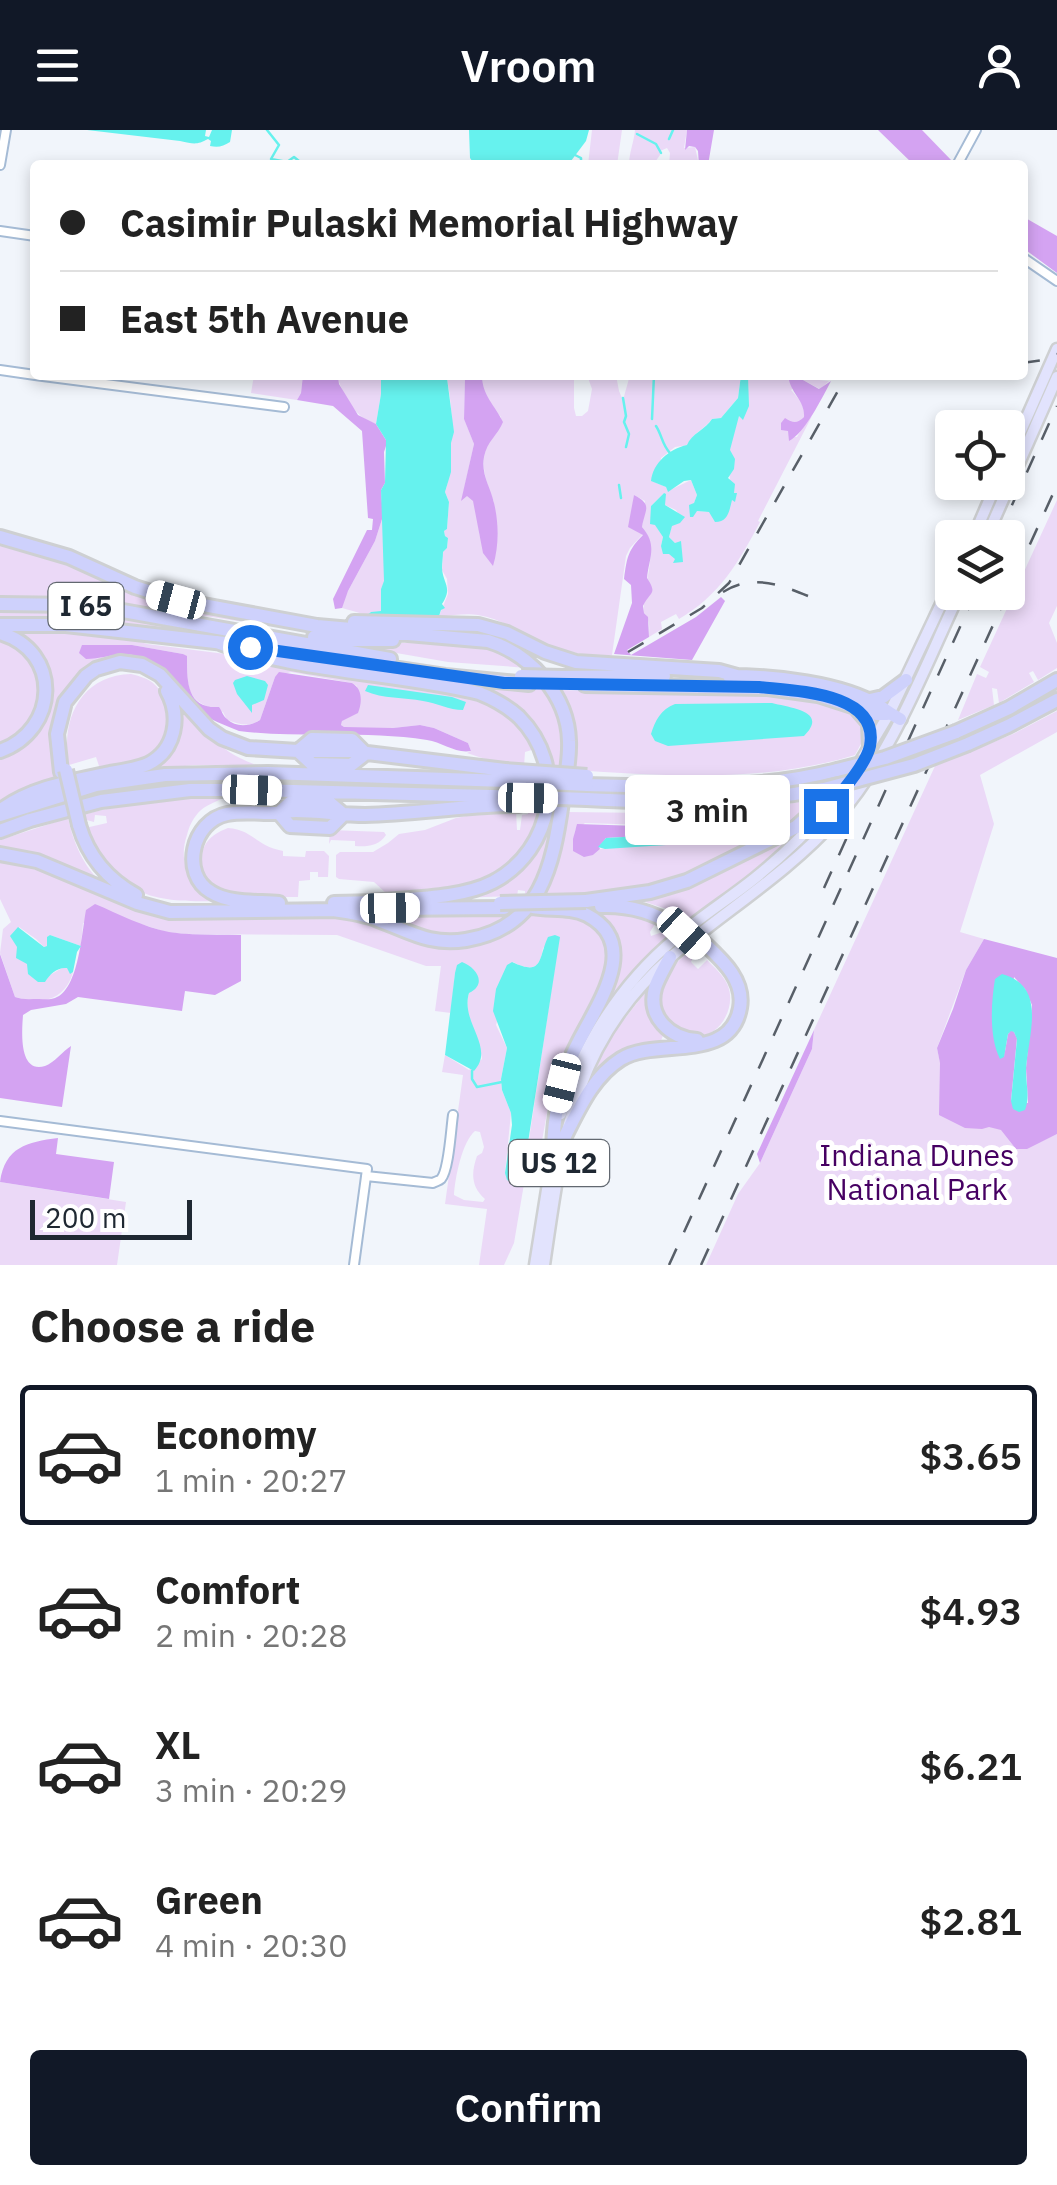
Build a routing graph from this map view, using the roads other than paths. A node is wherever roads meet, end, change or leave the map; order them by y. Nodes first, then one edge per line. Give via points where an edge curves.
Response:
1 (6, 130) edge
2 (976, 130) edge
3 (960, 160) edge
4 (0, 166) edge
5 (0, 232) edge
6 (30, 235) edge
7 (1028, 261) edge
8 (1057, 282) edge
9 (1057, 349) edge
10 (0, 370) edge
11 (30, 374) edge
12 (1057, 376) edge
13 (73, 380) edge
14 (284, 408) dead end
15 (1025, 421) edge
16 (994, 520) edge
17 (0, 538) edge
18 (0, 604) edge
19 (939, 610) edge
20 (950, 610) edge
21 (170, 619) junction
22 (297, 620) junction
23 (0, 625) edge
24 (0, 633) edge
25 (466, 638) junction
26 (217, 642) junction
27 (737, 676) junction
28 (783, 679) junction
29 (525, 680) junction
30 (906, 680) junction
31 (1057, 680) edge
32 (566, 681) junction
33 (698, 686) junction
34 (1057, 700) edge
35 (860, 703) junction
36 (894, 717) junction
37 (870, 748) junction
38 (0, 751) edge
39 (63, 771) junction
40 (506, 776) junction
41 (843, 790) junction
42 (587, 792) junction
43 (528, 801) junction
44 (0, 813) edge
45 (77, 826) junction
46 (0, 831) edge
47 (0, 854) edge
48 (601, 900) junction
49 (136, 902) junction
50 (371, 902) junction
51 (279, 903) junction
52 (502, 905) junction
53 (587, 907) junction
54 (334, 910) junction
55 (678, 924) junction
56 (702, 945) junction
57 (670, 958) junction
58 (453, 1115) dead end
59 (0, 1122) edge
60 (558, 1145) junction
61 (366, 1176) junction
62 (354, 1265) edge
63 (535, 1265) edge
64 (544, 1265) edge

1 - 4 street
2 - 3 street
5 - 6 street
7 - 8 street
9 - 15 main road
10 - 11 street
12 - 16 main road
13 - 14 street
17 - 22 highway via 69,557 156,594
18 - 21 highway, I 65 via 76,605
19 - 30 main road, US 12
20 - 36 main road, US 12
21 - 25 highway via 349,640
21 - 29 highway, I 65
22 - 25 highway
22 - 27 highway via 478,625 576,662
23 - 26 highway, I 65 via 66,625
24 - 38 highway via 34,656 45,689 38,723
25 - 54 highway via 518,656 562,706 568,761 542,885 512,920 467,940 436,941
26 - 29 highway, I 65 via 445,676
26 - 50 highway via 312,666 480,693 517,716 536,739 547,765 548,809 535,844 516,866 465,892
27 - 28 highway, I 65
27 - 32 highway, I 65
28 - 33 highway
28 - 35 highway, I 65
29 - 32 highway, I 65, bridge
30 - 35 highway
30 - 36 main road, US 12
31 - 42 highway, bridge via 956,732 837,770 770,782 688,787 660,781
32 - 33 highway, I 65
33 - 35 highway, I 65 via 759,687
34 - 42 highway, bridge via 914,765 789,796 642,802
35 - 36 highway, I 65
35 - 37 highway
36 - 37 main road, US 12
36 - 57 main road, US 12 via 872,772 836,820
37 - 41 main road, US 12
39 - 40 highway via 57,734 66,702 96,668 120,662 160,675 222,738 248,748 421,758
39 - 44 highway via 64,724 89,681 130,668 164,686 174,704 174,728 158,757 16,798
39 - 45 highway, bridge
40 - 42 highway, bridge
40 - 44 highway via 165,775 96,785
41 - 48 highway via 796,827 686,881
41 - 60 main road, US 12 via 779,857 675,938 632,982 579,1064
42 - 43 highway, bridge
43 - 46 highway via 190,790 101,801
43 - 51 highway via 407,814 218,816 197,839 198,880 231,899
45 - 49 highway via 94,867
45 - 51 highway via 104,871 145,899 189,906
47 - 49 highway via 37,861
48 - 53 highway
48 - 55 highway via 638,904
49 - 54 highway via 170,912
50 - 51 highway
50 - 52 highway
52 - 53 highway, bridge
52 - 53 highway, bridge
52 - 54 highway
53 - 55 highway via 637,909
53 - 60 highway via 608,936 613,969 562,1083 554,1118
55 - 56 highway, bridge
56 - 57 highway via 734,990 729,1021 711,1036 678,1036 656,1016 655,988
56 - 60 highway via 737,980 735,1023 713,1042 647,1049 618,1060
57 - 60 main road, US 12 via 599,1046
58 - 61 street via 446,1169 438,1181
59 - 61 street via 366,1169
60 - 63 main road, US 12
60 - 64 main road, US 12
61 - 62 street

